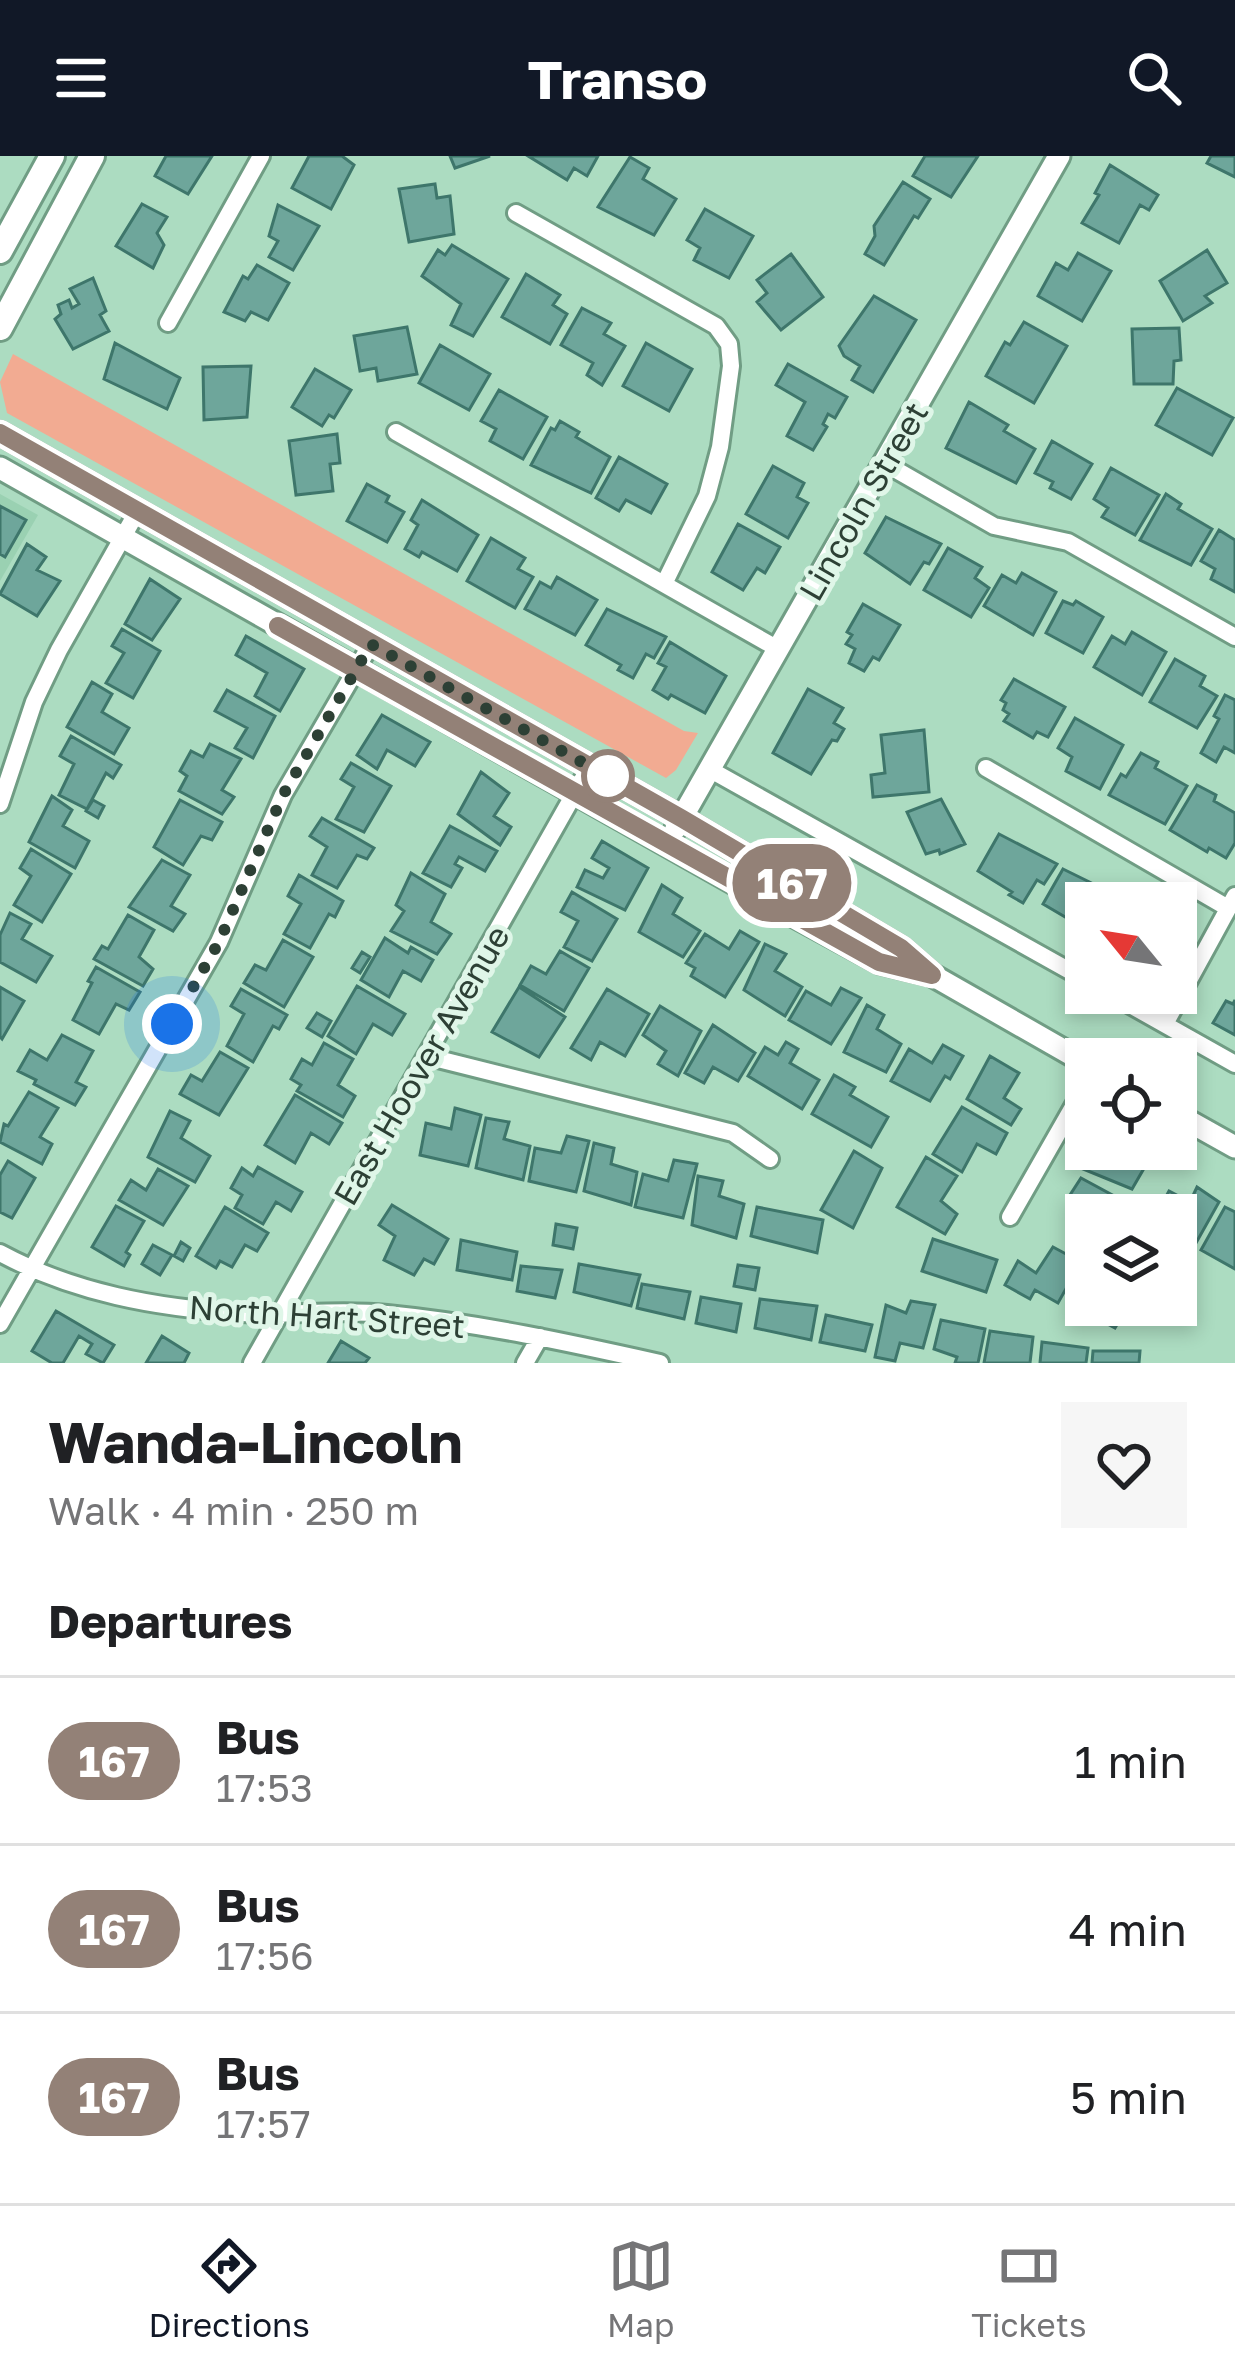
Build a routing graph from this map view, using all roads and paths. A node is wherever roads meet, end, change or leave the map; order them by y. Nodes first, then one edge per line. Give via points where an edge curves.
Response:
1 (52, 156) edge
2 (261, 156) edge
3 (1059, 156) edge
4 (88, 165) edge
5 (516, 213) dead end
6 (0, 251) edge
7 (168, 323) dead end
8 (0, 328) edge
9 (396, 432) dead end
10 (0, 433) edge
11 (884, 463) junction
12 (0, 468) edge
13 (137, 512) junction
14 (123, 537) junction
15 (664, 584) junction
16 (1235, 637) edge
17 (371, 644) junction
18 (778, 649) junction
19 (356, 670) junction
20 (590, 766) junction
21 (986, 768) dead end
22 (709, 769) junction
23 (575, 794) junction
24 (0, 804) edge
25 (681, 818) junction
26 (666, 845) junction
27 (1232, 902) edge
28 (1065, 968) edge
29 (932, 975) junction
30 (1147, 1014) edge
31 (1165, 1024) junction
32 (1065, 1051) edge
33 (426, 1056) junction
34 (1235, 1064) edge
35 (1065, 1121) edge
36 (1197, 1126) edge
37 (1235, 1148) edge
38 (770, 1160) dead end
39 (1010, 1217) dead end
40 (0, 1253) edge
41 (31, 1270) junction
42 (280, 1313) junction
43 (0, 1324) edge
44 (540, 1337) junction
45 (252, 1363) edge
46 (525, 1363) edge
47 (660, 1363) edge

1 - 4 street
1 - 6 main road
2 - 7 street
3 - 11 street, Lincoln Street
4 - 8 main road
5 - 15 street via 716,326 728,344 729,386 707,496
9 - 15 street
10 - 13 street
11 - 16 street via 994,526 1068,542
11 - 18 street, Lincoln Street
12 - 14 street
13 - 14 street
13 - 17 street
14 - 19 street
14 - 24 street via 42,685
15 - 18 street
17 - 19 street
17 - 20 street
18 - 22 street, Lincoln Street
19 - 23 street
19 - 41 street via 283,795 219,942
20 - 23 street, East Hoover Avenue
20 - 25 street
21 - 27 street
22 - 25 street, Lincoln Street
22 - 28 street
23 - 26 street
23 - 33 street, East Hoover Avenue
25 - 26 street, Lincoln Street
25 - 29 street via 901,948
26 - 29 street via 879,962
27 - 31 street
29 - 32 street
30 - 31 street
31 - 34 street
33 - 38 street via 733,1133
33 - 42 street, East Hoover Avenue
35 - 39 street
36 - 37 street
40 - 41 street, North Hart Street
41 - 42 street, North Hart Street via 124,1298
41 - 43 street
42 - 44 street, North Hart Street via 381,1313
42 - 45 street, East Hoover Avenue
44 - 46 street
44 - 47 street, North Hart Street

